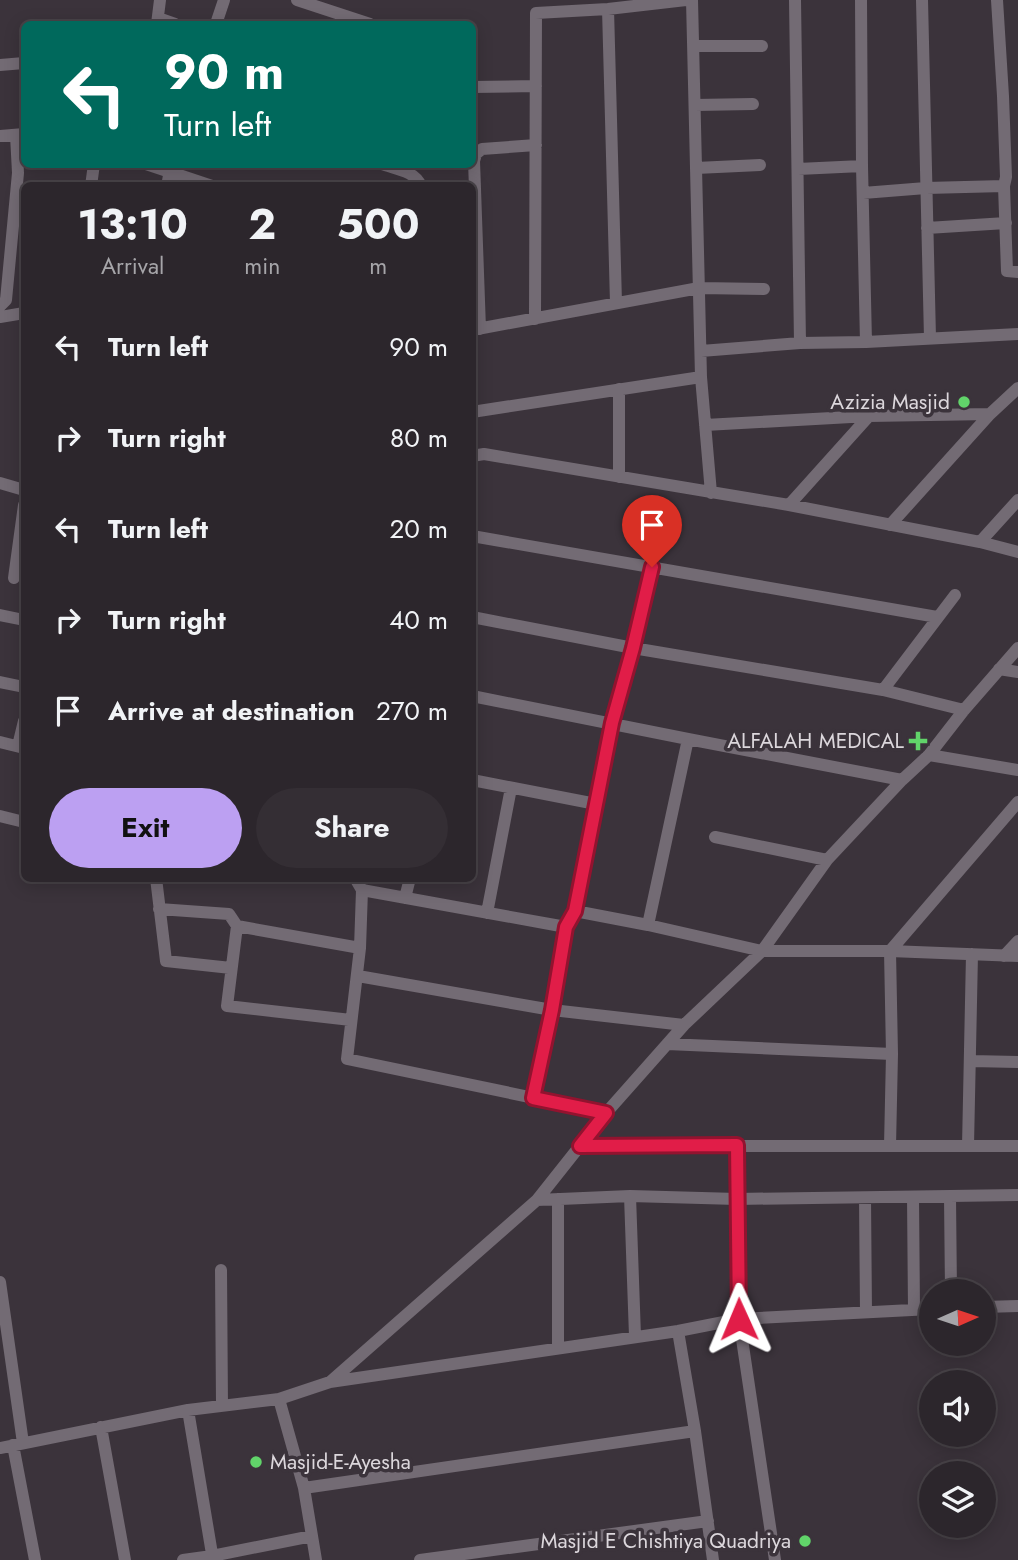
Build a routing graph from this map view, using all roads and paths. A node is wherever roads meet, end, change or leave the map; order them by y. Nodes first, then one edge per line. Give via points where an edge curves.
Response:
1 (160, 0) edge
2 (223, 0) edge
3 (297, 0) edge
4 (686, 0) edge
5 (692, 0) edge
6 (795, 0) edge
7 (861, 0) edge
8 (922, 0) edge
9 (997, 0) edge
10 (637, 3) edge
11 (608, 9) junction
12 (157, 21) edge
13 (217, 21) edge
14 (361, 21) edge
15 (693, 46) junction
16 (762, 46) dead end
17 (21, 63) edge
18 (0, 65) edge
19 (536, 86) junction
20 (476, 87) edge
21 (1003, 96) junction
22 (1018, 97) edge
23 (695, 104) junction
24 (753, 104) dead end
25 (20, 134) edge
26 (0, 135) edge
27 (536, 145) junction
28 (476, 153) edge
29 (760, 165) dead end
30 (862, 166) junction
31 (170, 168) edge
32 (394, 168) edge
33 (696, 168) junction
34 (798, 169) junction
35 (1009, 180) edge
36 (203, 182) edge
37 (420, 182) edge
38 (926, 188) junction
39 (863, 193) junction
40 (1006, 223) junction
41 (927, 228) junction
42 (1018, 272) edge
43 (699, 288) junction
44 (764, 289) dead end
45 (616, 303) junction
46 (0, 306) edge
47 (21, 314) edge
48 (0, 317) edge
49 (535, 318) junction
50 (476, 329) edge
51 (1018, 334) edge
52 (930, 338) junction
53 (866, 342) junction
54 (800, 343) junction
55 (701, 351) junction
56 (701, 377) junction
57 (1018, 388) edge
58 (619, 389) junction
59 (476, 411) edge
60 (990, 414) junction
61 (869, 416) junction
62 (705, 425) junction
63 (476, 455) edge
64 (619, 477) junction
65 (0, 483) edge
66 (21, 489) edge
67 (711, 493) junction
68 (1018, 500) edge
69 (789, 505) junction
70 (890, 526) junction
71 (21, 527) edge
72 (476, 537) edge
73 (980, 542) junction
74 (1018, 552) edge
75 (652, 567) junction
76 (14, 578) dead end
77 (955, 595) dead end
78 (0, 615) edge
79 (937, 617) junction
80 (476, 618) edge
81 (21, 619) edge
82 (633, 648) junction
83 (1018, 648) edge
84 (999, 669) junction
85 (1018, 672) edge
86 (0, 682) edge
87 (21, 686) edge
88 (883, 690) junction
89 (476, 697) edge
90 (964, 710) junction
91 (612, 723) junction
92 (688, 739) junction
93 (0, 742) edge
94 (21, 747) edge
95 (929, 755) junction
96 (1018, 770) edge
97 (476, 780) edge
98 (902, 780) junction
99 (511, 788) junction
100 (1018, 802) edge
101 (596, 804) junction
102 (0, 816) edge
103 (21, 821) edge
104 (715, 837) dead end
105 (827, 860) junction
106 (156, 882) edge
107 (357, 882) edge
108 (409, 882) edge
109 (362, 890) junction
110 (405, 898) junction
111 (159, 909) junction
112 (575, 911) junction
113 (487, 913) junction
114 (648, 925) junction
115 (237, 926) junction
116 (566, 927) junction
117 (1018, 941) edge
118 (360, 948) junction
119 (762, 951) junction
120 (890, 951) junction
121 (972, 954) junction
122 (1004, 956) junction
123 (1018, 957) edge
124 (231, 968) junction
125 (358, 976) junction
126 (552, 1010) junction
127 (351, 1020) junction
128 (684, 1025) junction
129 (667, 1044) junction
130 (892, 1054) junction
131 (971, 1061) junction
132 (1018, 1062) edge
133 (533, 1098) junction
134 (606, 1113) junction
135 (737, 1145) junction
136 (580, 1146) junction
137 (890, 1146) junction
138 (968, 1146) junction
139 (1018, 1146) edge
140 (1018, 1195) edge
141 (630, 1196) junction
142 (914, 1197) junction
143 (950, 1197) junction
144 (865, 1198) junction
145 (558, 1199) junction
146 (737, 1199) junction
147 (537, 1200) junction
148 (221, 1270) dead end
149 (951, 1279) edge
150 (0, 1282) edge
151 (1018, 1306) edge
152 (996, 1307) edge
153 (914, 1310) junction
154 (919, 1310) edge
155 (866, 1312) junction
156 (739, 1319) junction
157 (678, 1331) junction
158 (635, 1336) junction
159 (558, 1348) junction
160 (330, 1382) junction
161 (279, 1399) junction
162 (222, 1405) junction
163 (188, 1410) junction
164 (101, 1427) junction
165 (695, 1431) junction
166 (12, 1445) edge
167 (304, 1488) junction
168 (708, 1521) junction
169 (312, 1536) junction
170 (212, 1558) edge
171 (35, 1560) edge
172 (125, 1560) edge
173 (183, 1560) edge
174 (316, 1560) edge
175 (420, 1560) edge
176 (713, 1560) edge
177 (775, 1560) edge

1 - 12 street
2 - 13 street
3 - 14 street
4 - 10 street
5 - 15 street
6 - 34 street
7 - 30 street
8 - 38 street
9 - 21 street
10 - 11 street
11 - 19 street via 536,13
11 - 45 street
15 - 16 street
15 - 23 street
17 - 18 street
19 - 20 street
19 - 27 street
21 - 22 street
21 - 35 street
23 - 24 street
23 - 33 street
25 - 26 street
25 - 46 street via 6,300
27 - 28 street
27 - 49 street
29 - 33 street
30 - 34 street
30 - 39 street
31 - 36 street
32 - 37 street
33 - 43 street
34 - 54 street
35 - 38 street
35 - 40 street
38 - 39 street
38 - 41 street
39 - 53 street
40 - 41 street
40 - 42 street via 1007,271
41 - 52 street
43 - 44 street
43 - 45 street
43 - 55 street
45 - 49 street
47 - 48 street
49 - 50 street
51 - 52 street
52 - 53 street
53 - 54 street
54 - 55 street
55 - 56 street
56 - 58 street
56 - 62 street
57 - 60 street
58 - 59 street
58 - 64 street
60 - 61 street
60 - 70 street
61 - 62 street
61 - 69 street
62 - 67 street
63 - 64 street
64 - 67 street
65 - 66 street
67 - 69 street
68 - 73 street
69 - 70 street
70 - 73 street
71 - 76 street
72 - 75 street
73 - 74 street
75 - 79 street
75 - 82 street
77 - 79 street
78 - 81 street
79 - 88 street
80 - 82 street
82 - 88 street
82 - 91 street
83 - 84 street
84 - 85 street
84 - 90 street
86 - 87 street
88 - 90 street
89 - 91 street
90 - 95 street
91 - 92 street
91 - 101 street
92 - 98 street
92 - 114 street
93 - 94 street
95 - 96 street
95 - 98 street
97 - 99 street
98 - 105 street
99 - 101 street
99 - 113 street
100 - 120 street
101 - 112 street
102 - 103 street
104 - 105 street
105 - 119 street
106 - 111 street
107 - 109 street
108 - 110 street
109 - 110 street
109 - 118 street
110 - 113 street
111 - 115 street via 229,914
111 - 124 street via 166,961
112 - 114 street
112 - 116 street
113 - 116 street
114 - 119 street
115 - 118 street
115 - 124 street
116 - 126 street
117 - 122 street
118 - 125 street
119 - 120 street
119 - 128 street
120 - 121 street
120 - 130 street
121 - 122 street
121 - 131 street
122 - 123 street
124 - 127 street via 227,1006
125 - 126 street
125 - 127 street
126 - 128 street
126 - 133 street
127 - 133 street via 347,1059
128 - 129 street
129 - 130 street
129 - 134 street
130 - 137 street
131 - 132 street
131 - 138 street
133 - 134 street
134 - 136 street
135 - 136 street
135 - 137 street
135 - 146 street
136 - 147 street
137 - 138 street
138 - 139 street
140 - 143 street
141 - 145 street
141 - 146 street
141 - 158 street
142 - 143 street
142 - 144 street
142 - 153 street
143 - 149 street
144 - 146 street
144 - 155 street
145 - 147 street
145 - 159 street
146 - 156 street
147 - 160 street
148 - 162 street
150 - 166 street
151 - 152 street
153 - 154 street
153 - 155 street
155 - 156 street
156 - 157 street
156 - 177 street
157 - 158 street
157 - 165 street
158 - 159 street
159 - 160 street
160 - 161 street
161 - 162 street
161 - 167 street
162 - 163 street
163 - 164 street
163 - 170 street
164 - 166 street
164 - 172 street
165 - 167 street
165 - 168 street
166 - 171 street
167 - 169 street
168 - 175 street
168 - 176 street
169 - 170 street
169 - 174 street
170 - 173 street

